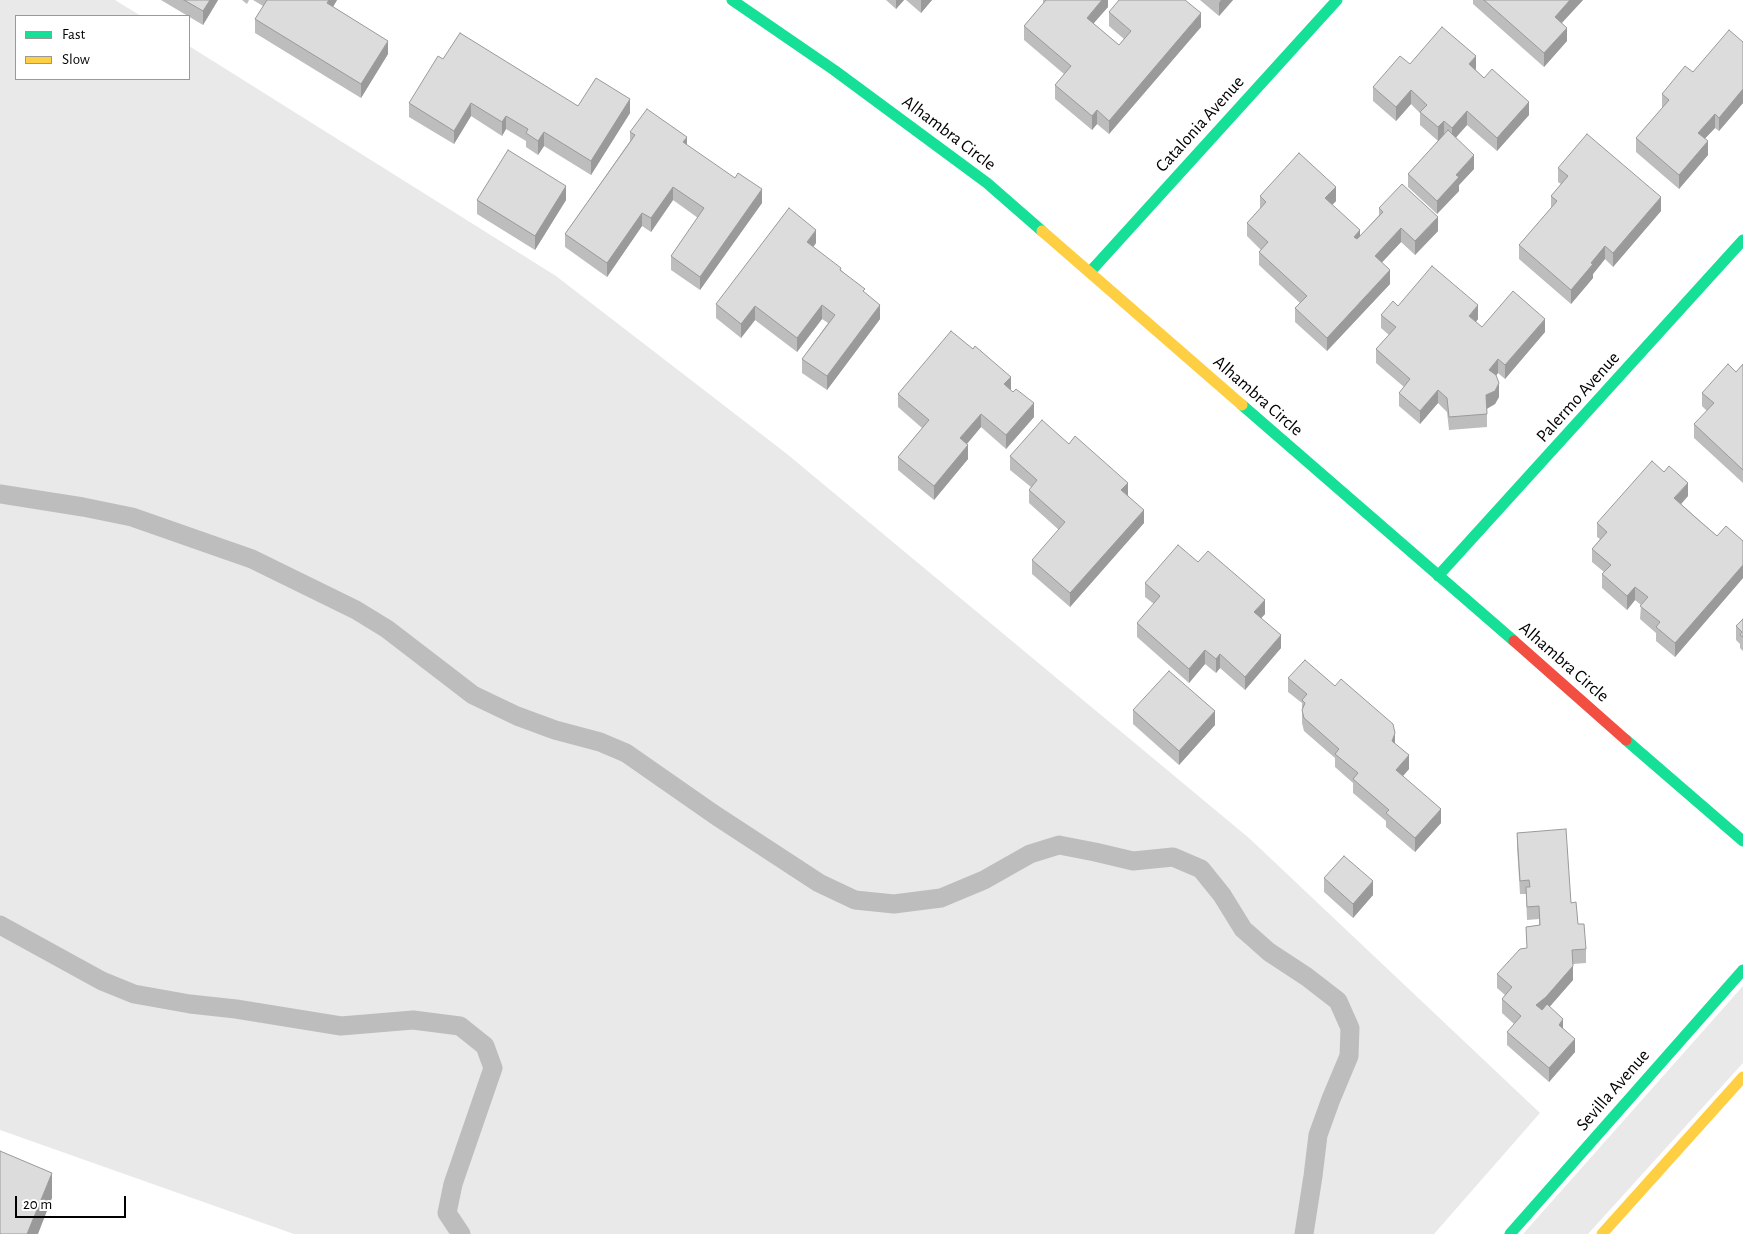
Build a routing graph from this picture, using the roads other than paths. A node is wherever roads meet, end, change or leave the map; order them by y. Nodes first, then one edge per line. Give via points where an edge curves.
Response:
1 (732, 0) edge
2 (1337, 0) edge
3 (1743, 240) edge
4 (1090, 272) junction
5 (0, 494) edge
6 (1438, 576) junction
7 (1743, 841) edge
8 (0, 925) edge
9 (1743, 970) edge
10 (1743, 1077) edge
11 (461, 1234) edge
12 (1304, 1234) edge
13 (1510, 1234) edge
14 (1602, 1234) edge

1 - 4 street, Alhambra Circle via 971,171
2 - 4 street, Catalonia Avenue
3 - 6 street, Palermo Avenue
4 - 6 street, Alhambra Circle
5 - 12 lane via 132,517 260,563 356,610 387,629 473,695 517,716 626,753 811,878 854,900 894,904 941,898 984,880 1030,854 1058,845 1132,861 1173,857 1202,869 1243,929 1269,952 1338,1001 1350,1028 1349,1056 1318,1134
6 - 7 street, Alhambra Circle
8 - 11 lane via 102,981 134,994 341,1026 413,1020 460,1026 484,1046 493,1068 453,1184 447,1213
9 - 13 street, Sevilla Avenue
10 - 14 street

